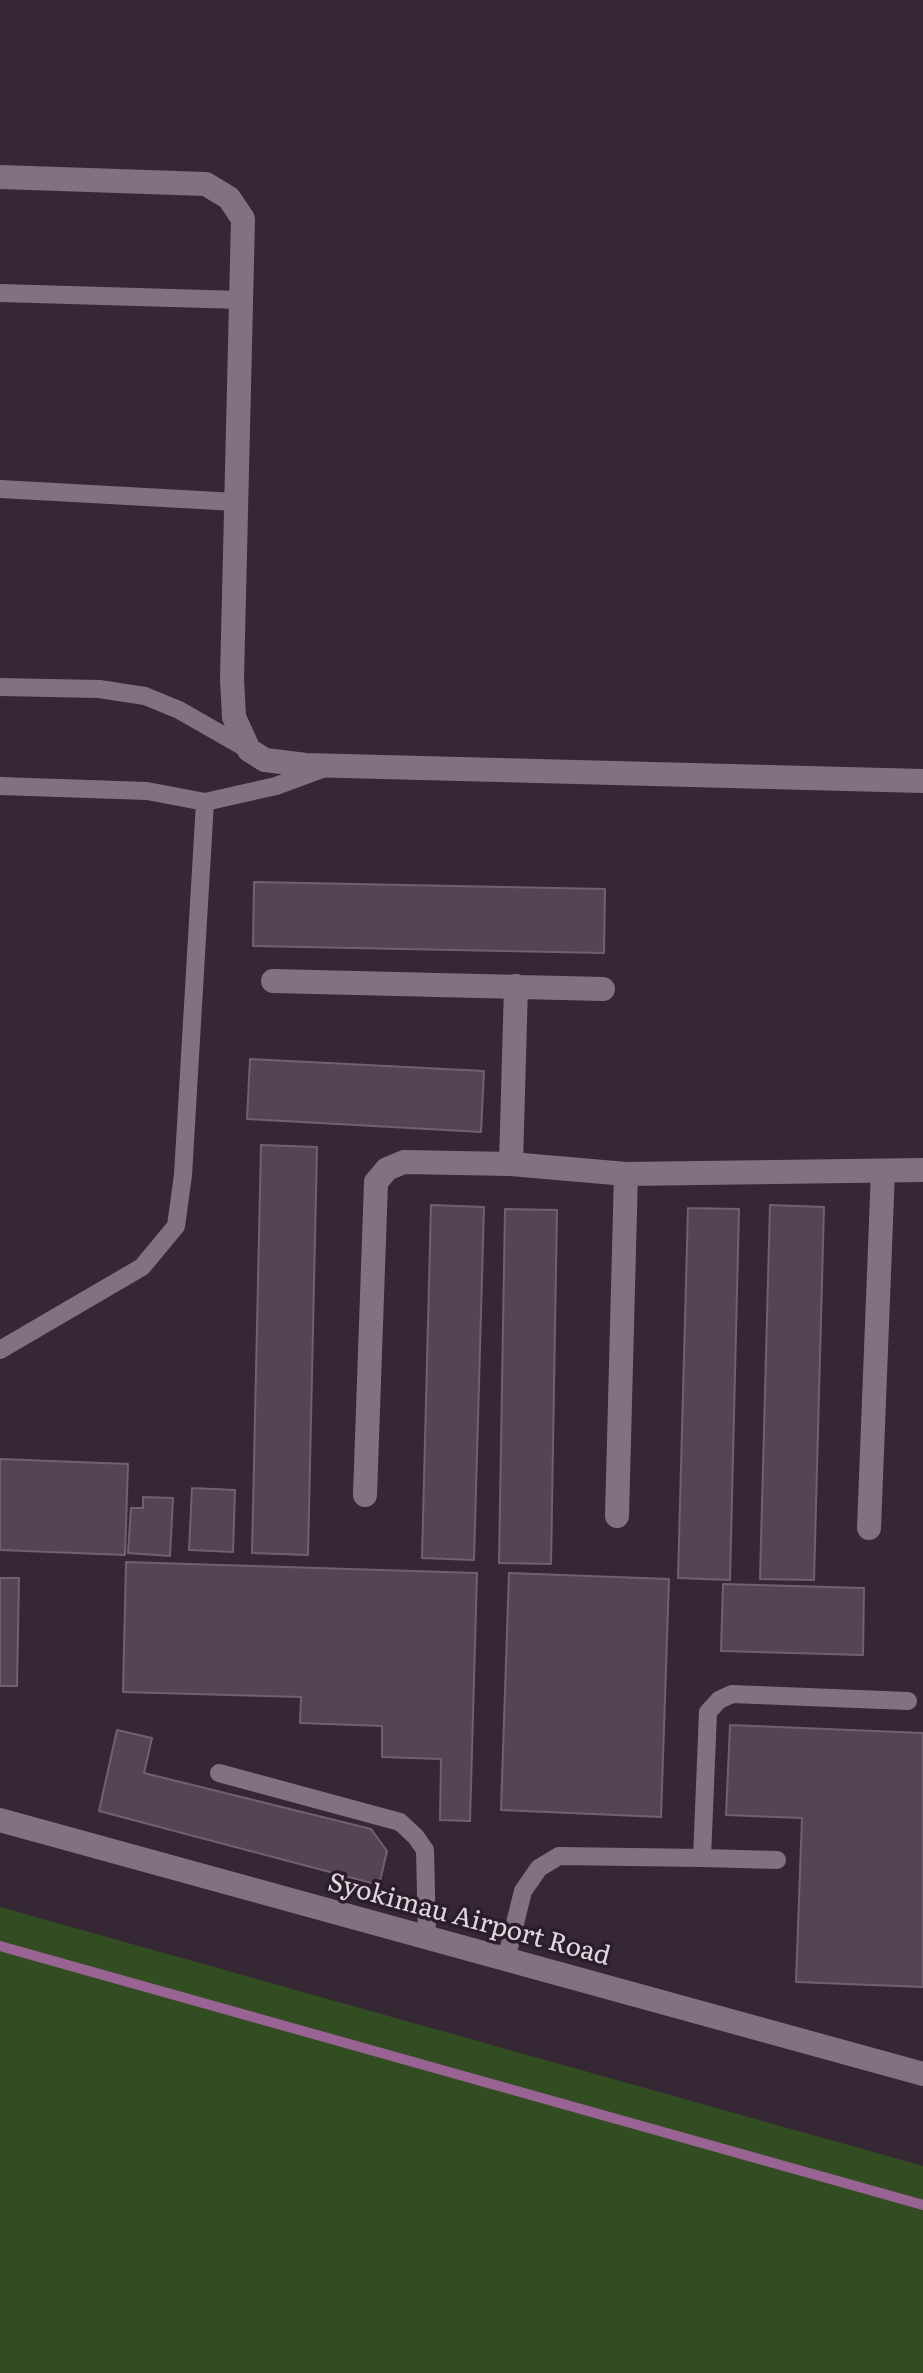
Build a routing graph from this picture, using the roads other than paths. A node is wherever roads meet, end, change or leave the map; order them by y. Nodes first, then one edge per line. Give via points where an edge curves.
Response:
1 (0, 177) edge
2 (0, 293) edge
3 (241, 300) junction
4 (0, 489) edge
5 (236, 502) junction
6 (0, 687) edge
7 (249, 750) junction
8 (330, 765) junction
9 (923, 781) edge
10 (0, 786) edge
11 (205, 802) junction
12 (273, 981) dead end
13 (516, 986) junction
14 (603, 989) dead end
15 (511, 1164) junction
16 (923, 1170) edge
17 (883, 1171) junction
18 (626, 1174) junction
19 (0, 1350) edge
20 (365, 1495) dead end
21 (617, 1516) dead end
22 (869, 1528) dead end
23 (908, 1701) dead end
24 (219, 1773) dead end
25 (0, 1820) edge
26 (702, 1858) junction
27 (777, 1860) dead end
28 (427, 1938) junction
29 (506, 1960) junction
30 (923, 2074) edge

1 - 3 street via 206,184 229,198 243,219
2 - 3 lane
3 - 5 street
4 - 5 lane
5 - 7 street via 232,679 234,717
6 - 7 lane via 99,689 145,696
7 - 8 street via 265,760
8 - 9 street
8 - 11 lane via 276,786
10 - 11 lane via 147,791
11 - 19 lane via 176,1226 142,1267
12 - 13 street
13 - 14 street
13 - 15 street
15 - 18 street
15 - 20 street via 404,1162 387,1169 376,1182
16 - 17 street
17 - 18 street
17 - 22 street
18 - 21 street
23 - 26 lane via 732,1694 719,1700 708,1712
24 - 28 lane via 400,1822 425,1850
25 - 28 street, Syokimau Airport Road
26 - 27 lane
26 - 29 lane via 559,1856 539,1868 523,1891
28 - 29 street, Syokimau Airport Road
29 - 30 street, Syokimau Airport Road

